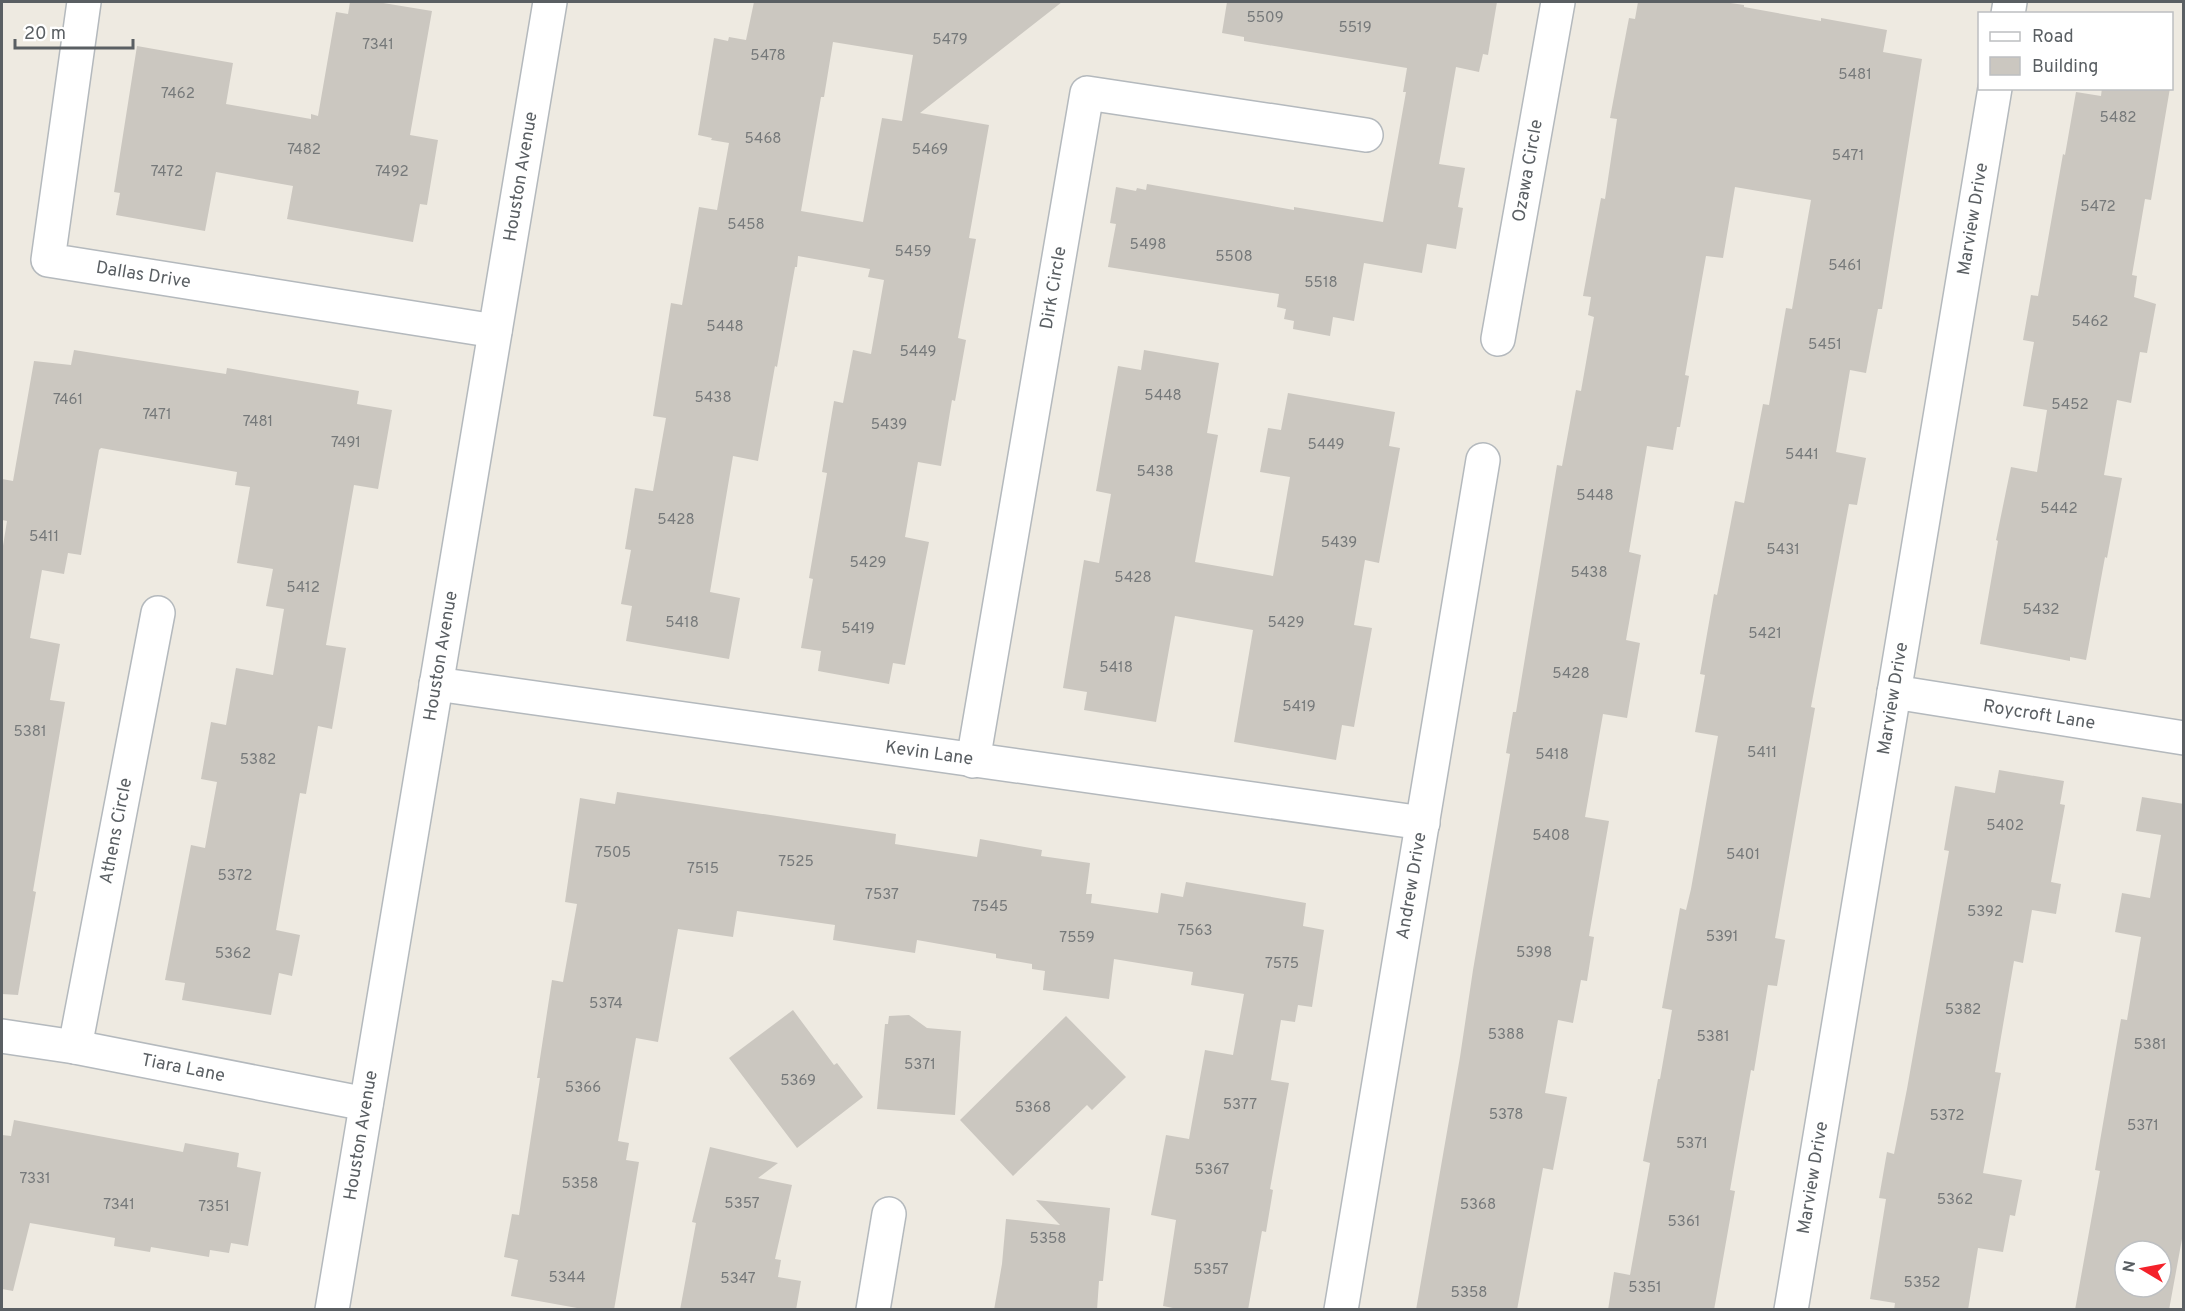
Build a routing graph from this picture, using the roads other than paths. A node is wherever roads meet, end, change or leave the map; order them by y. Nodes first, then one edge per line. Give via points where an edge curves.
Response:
1 (84, 2) edge
2 (550, 2) edge
3 (1558, 2) edge
4 (1995, 90) edge
5 (1366, 135) dead end
6 (495, 331) junction
7 (1498, 339) dead end
8 (1483, 460) dead end
9 (159, 614) dead end
10 (436, 684) junction
11 (1894, 692) junction
12 (2184, 738) edge
13 (973, 761) junction
14 (1423, 823) junction
15 (2, 1036) edge
16 (75, 1047) junction
17 (366, 1104) junction
18 (889, 1214) dead end
19 (332, 1310) edge
20 (873, 1310) edge
21 (1341, 1310) edge
22 (1791, 1310) edge

1 - 6 street, Dallas Drive via 48,260
2 - 6 street, Houston Avenue
3 - 7 street, Ozawa Circle
4 - 11 street, Marview Drive
5 - 13 street, Dirk Circle via 1087,93
6 - 10 street, Houston Avenue
8 - 14 street, Andrew Drive
9 - 16 street, Athens Circle
10 - 13 street, Kevin Lane
10 - 17 street, Houston Avenue
11 - 12 street, Roycroft Lane
11 - 22 street, Marview Drive
13 - 14 street, Kevin Lane
14 - 21 street, Andrew Drive
15 - 16 street, Tiara Lane
16 - 17 street, Tiara Lane
17 - 19 street, Houston Avenue
18 - 20 street

